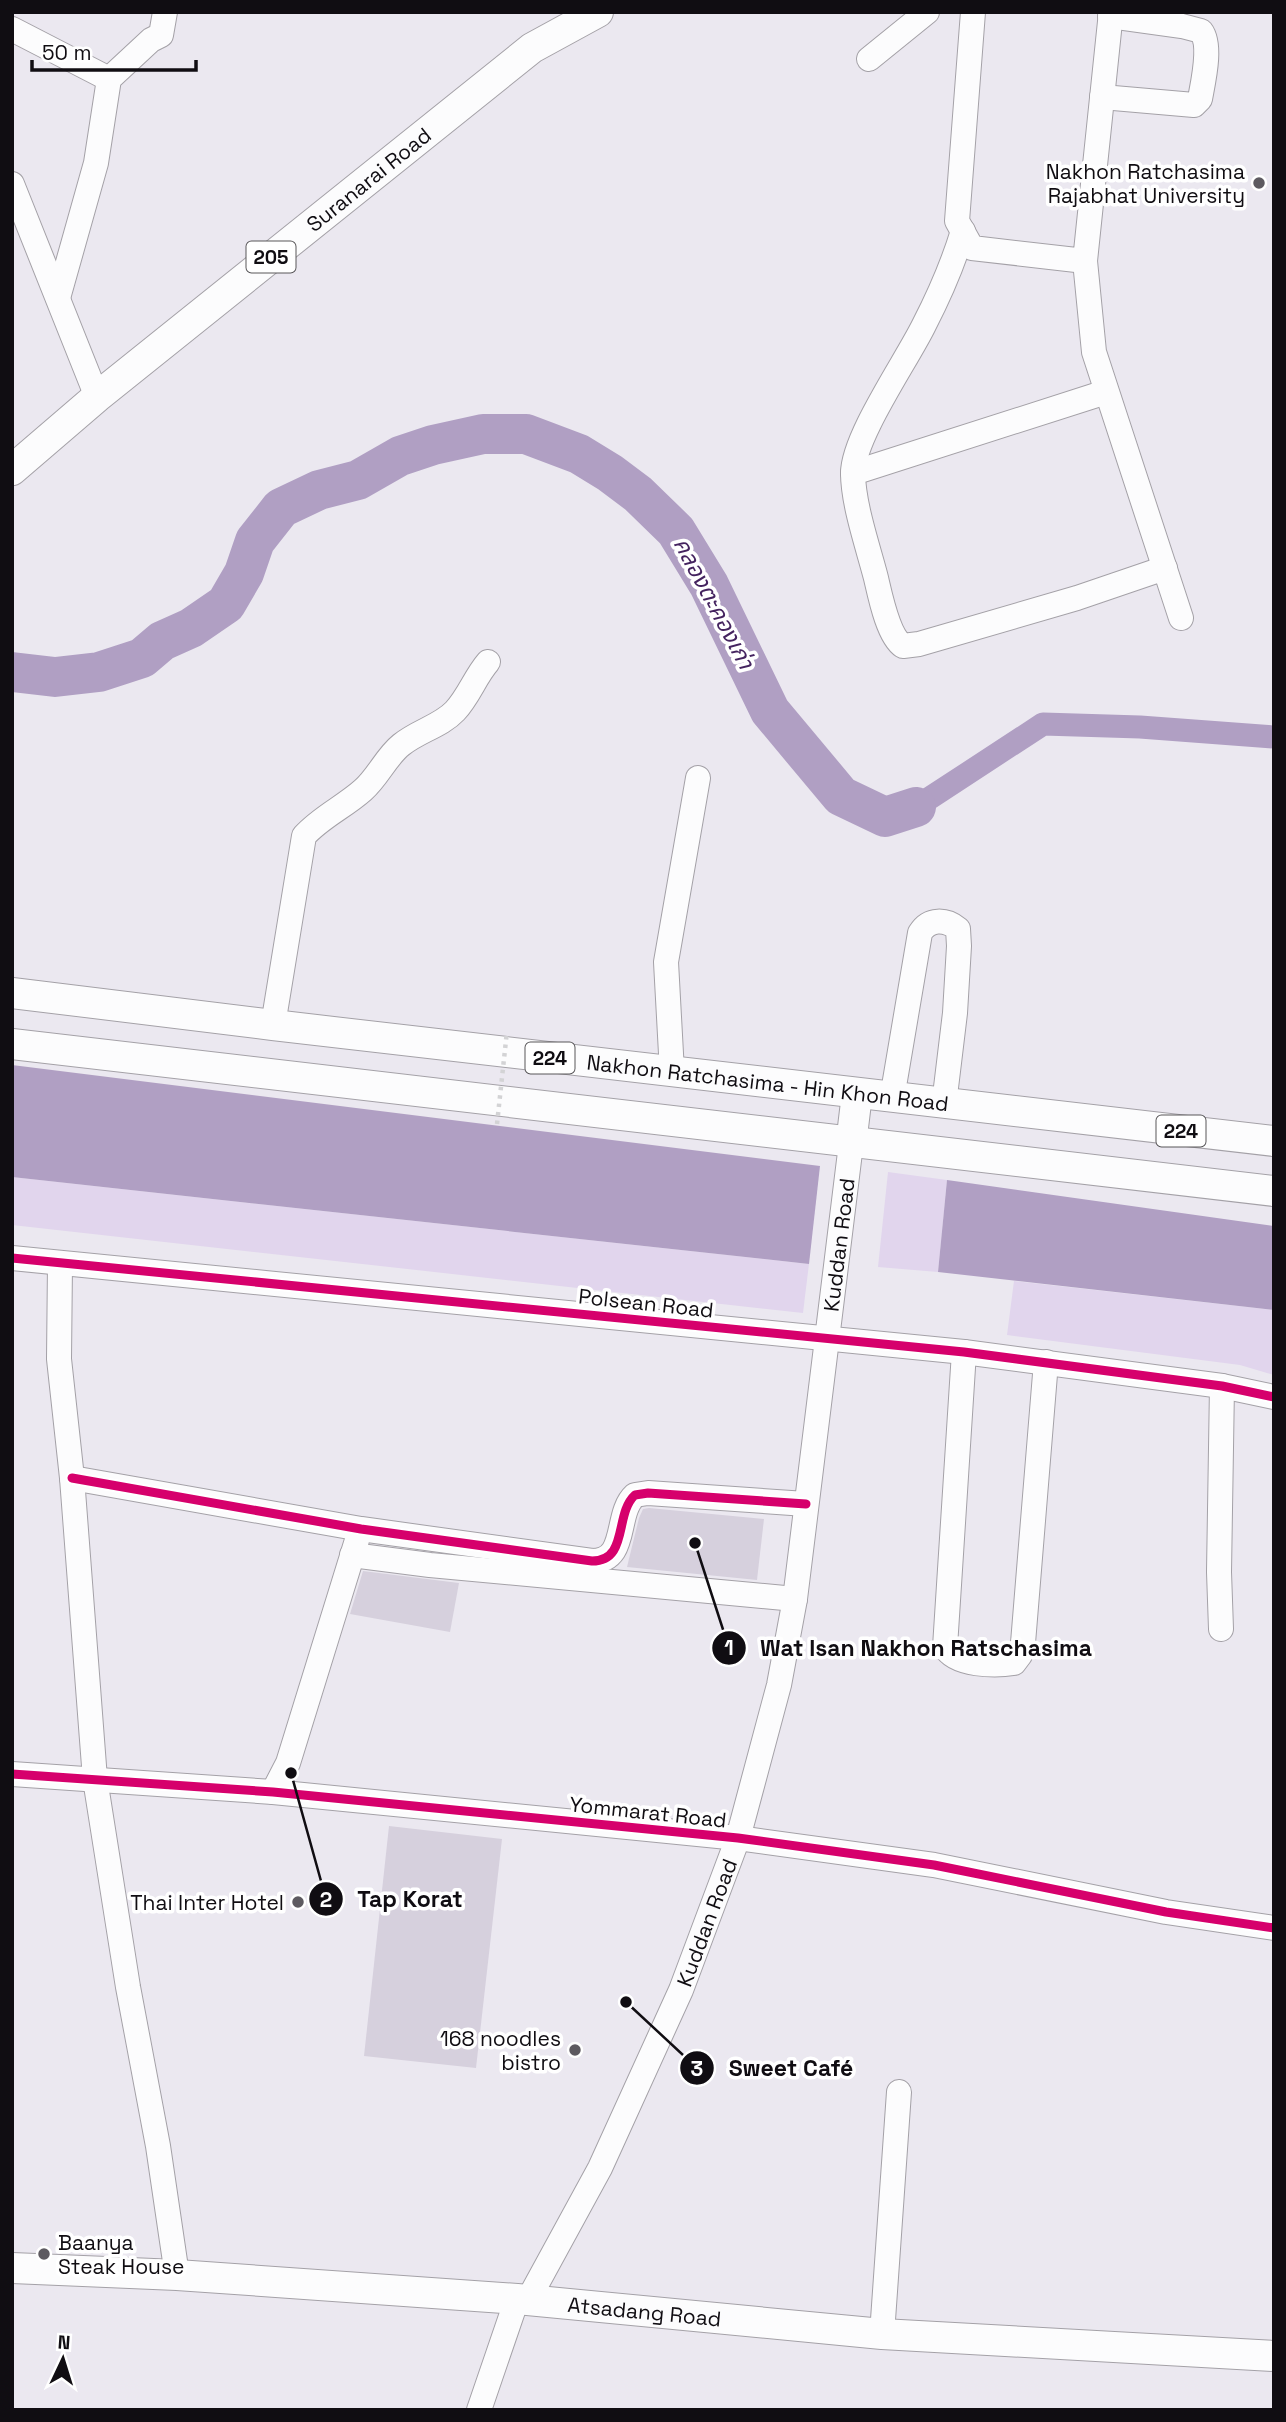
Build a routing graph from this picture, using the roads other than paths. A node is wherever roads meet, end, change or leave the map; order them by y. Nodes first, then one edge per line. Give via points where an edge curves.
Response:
1 (165, 12) edge
2 (558, 12) edge
3 (598, 12) edge
4 (927, 12) edge
5 (972, 12) edge
6 (1111, 14) edge
7 (12, 29) edge
8 (532, 48) junction
9 (869, 60) dead end
10 (108, 79) junction
11 (1102, 97) junction
12 (12, 184) edge
13 (963, 231) junction
14 (1085, 261) junction
15 (58, 298) junction
16 (1106, 392) junction
17 (97, 397) junction
18 (18, 456) edge
19 (853, 473) junction
20 (1165, 568) junction
21 (1181, 618) dead end
22 (488, 662) dead end
23 (698, 778) dead end
24 (12, 993) edge
25 (273, 1026) junction
26 (12, 1044) edge
27 (672, 1072) junction
28 (857, 1094) junction
29 (892, 1098) junction
30 (944, 1104) junction
31 (1274, 1141) edge
32 (851, 1144) junction
33 (1274, 1191) edge
34 (12, 1258) edge
35 (60, 1264) junction
36 (828, 1338) junction
37 (964, 1352) junction
38 (1046, 1362) junction
39 (1222, 1386) junction
40 (1274, 1397) edge
41 (72, 1478) junction
42 (806, 1504) junction
43 (361, 1529) junction
44 (352, 1555) junction
45 (795, 1599) junction
46 (1221, 1629) dead end
47 (12, 1774) edge
48 (95, 1779) junction
49 (273, 1791) junction
50 (738, 1838) junction
51 (1274, 1928) edge
52 (900, 2092) dead end
53 (12, 2269) edge
54 (177, 2275) junction
55 (523, 2300) junction
56 (882, 2334) junction
57 (1274, 2356) edge
58 (479, 2410) edge

1 - 10 street via 161,35
2 - 8 main road, Suranarai Road / 205
3 - 8 main road, Suranarai Road / 205
4 - 9 street
5 - 13 street via 957,220
6 - 11 street
6 - 11 street via 1201,31 1207,44 1205,65 1196,105
7 - 10 street
8 - 17 main road, Suranarai Road / 205
10 - 15 street via 96,163
11 - 14 street
12 - 15 street
13 - 14 street via 972,248
13 - 19 street via 924,327 866,431
14 - 16 street via 1094,352
15 - 17 street
16 - 19 street
16 - 20 street
17 - 18 main road, Suranarai Road / 205
19 - 20 street via 881,601 896,640 903,646 1077,598
20 - 21 street
22 - 25 street via 454,712 398,747 361,792 316,822 304,836
23 - 27 street via 666,962
24 - 25 main road, Nakhon Ratchasima - Hin Khon Road / 224
25 - 27 main road, Nakhon Ratchasima - Hin Khon Road / 224
26 - 32 main road, 224
27 - 28 main road, Nakhon Ratchasima - Hin Khon Road / 224
28 - 29 main road, Nakhon Ratchasima - Hin Khon Road / 224
28 - 32 main road
29 - 30 main road, Nakhon Ratchasima - Hin Khon Road / 224
29 - 30 street via 920,933 930,923 942,922 958,929 959,946
30 - 31 main road, Nakhon Ratchasima - Hin Khon Road / 224
32 - 33 main road, 224
32 - 36 street, Kuddan Road
34 - 35 street, Polsean Road
35 - 36 street, Polsean Road
35 - 41 street via 59,1359
36 - 37 street, Polsean Road
36 - 42 street, Kuddan Road
37 - 38 street, Polsean Road
37 - 38 street via 945,1647 956,1657 981,1663 1014,1663 1023,1643
38 - 39 street, Polsean Road
39 - 40 street, Polsean Road
39 - 46 street
41 - 43 street
41 - 48 street
42 - 43 street via 635,1495 615,1550 607,1559 597,1561
42 - 45 street, Kuddan Road
43 - 44 street
44 - 45 street
44 - 49 street via 288,1763
45 - 50 street, Kuddan Road via 779,1685
47 - 48 street, Yommarat Road
48 - 49 street, Yommarat Road
48 - 54 street
49 - 50 street, Yommarat Road
50 - 51 street, Yommarat Road via 934,1866 1166,1912
50 - 55 street, Kuddan Road via 681,1990 612,2143
52 - 56 street
53 - 54 main road, Atsadang Road
54 - 55 main road, Atsadang Road
55 - 56 main road, Atsadang Road
55 - 58 street, Kuddan Road
56 - 57 main road, Atsadang Road

